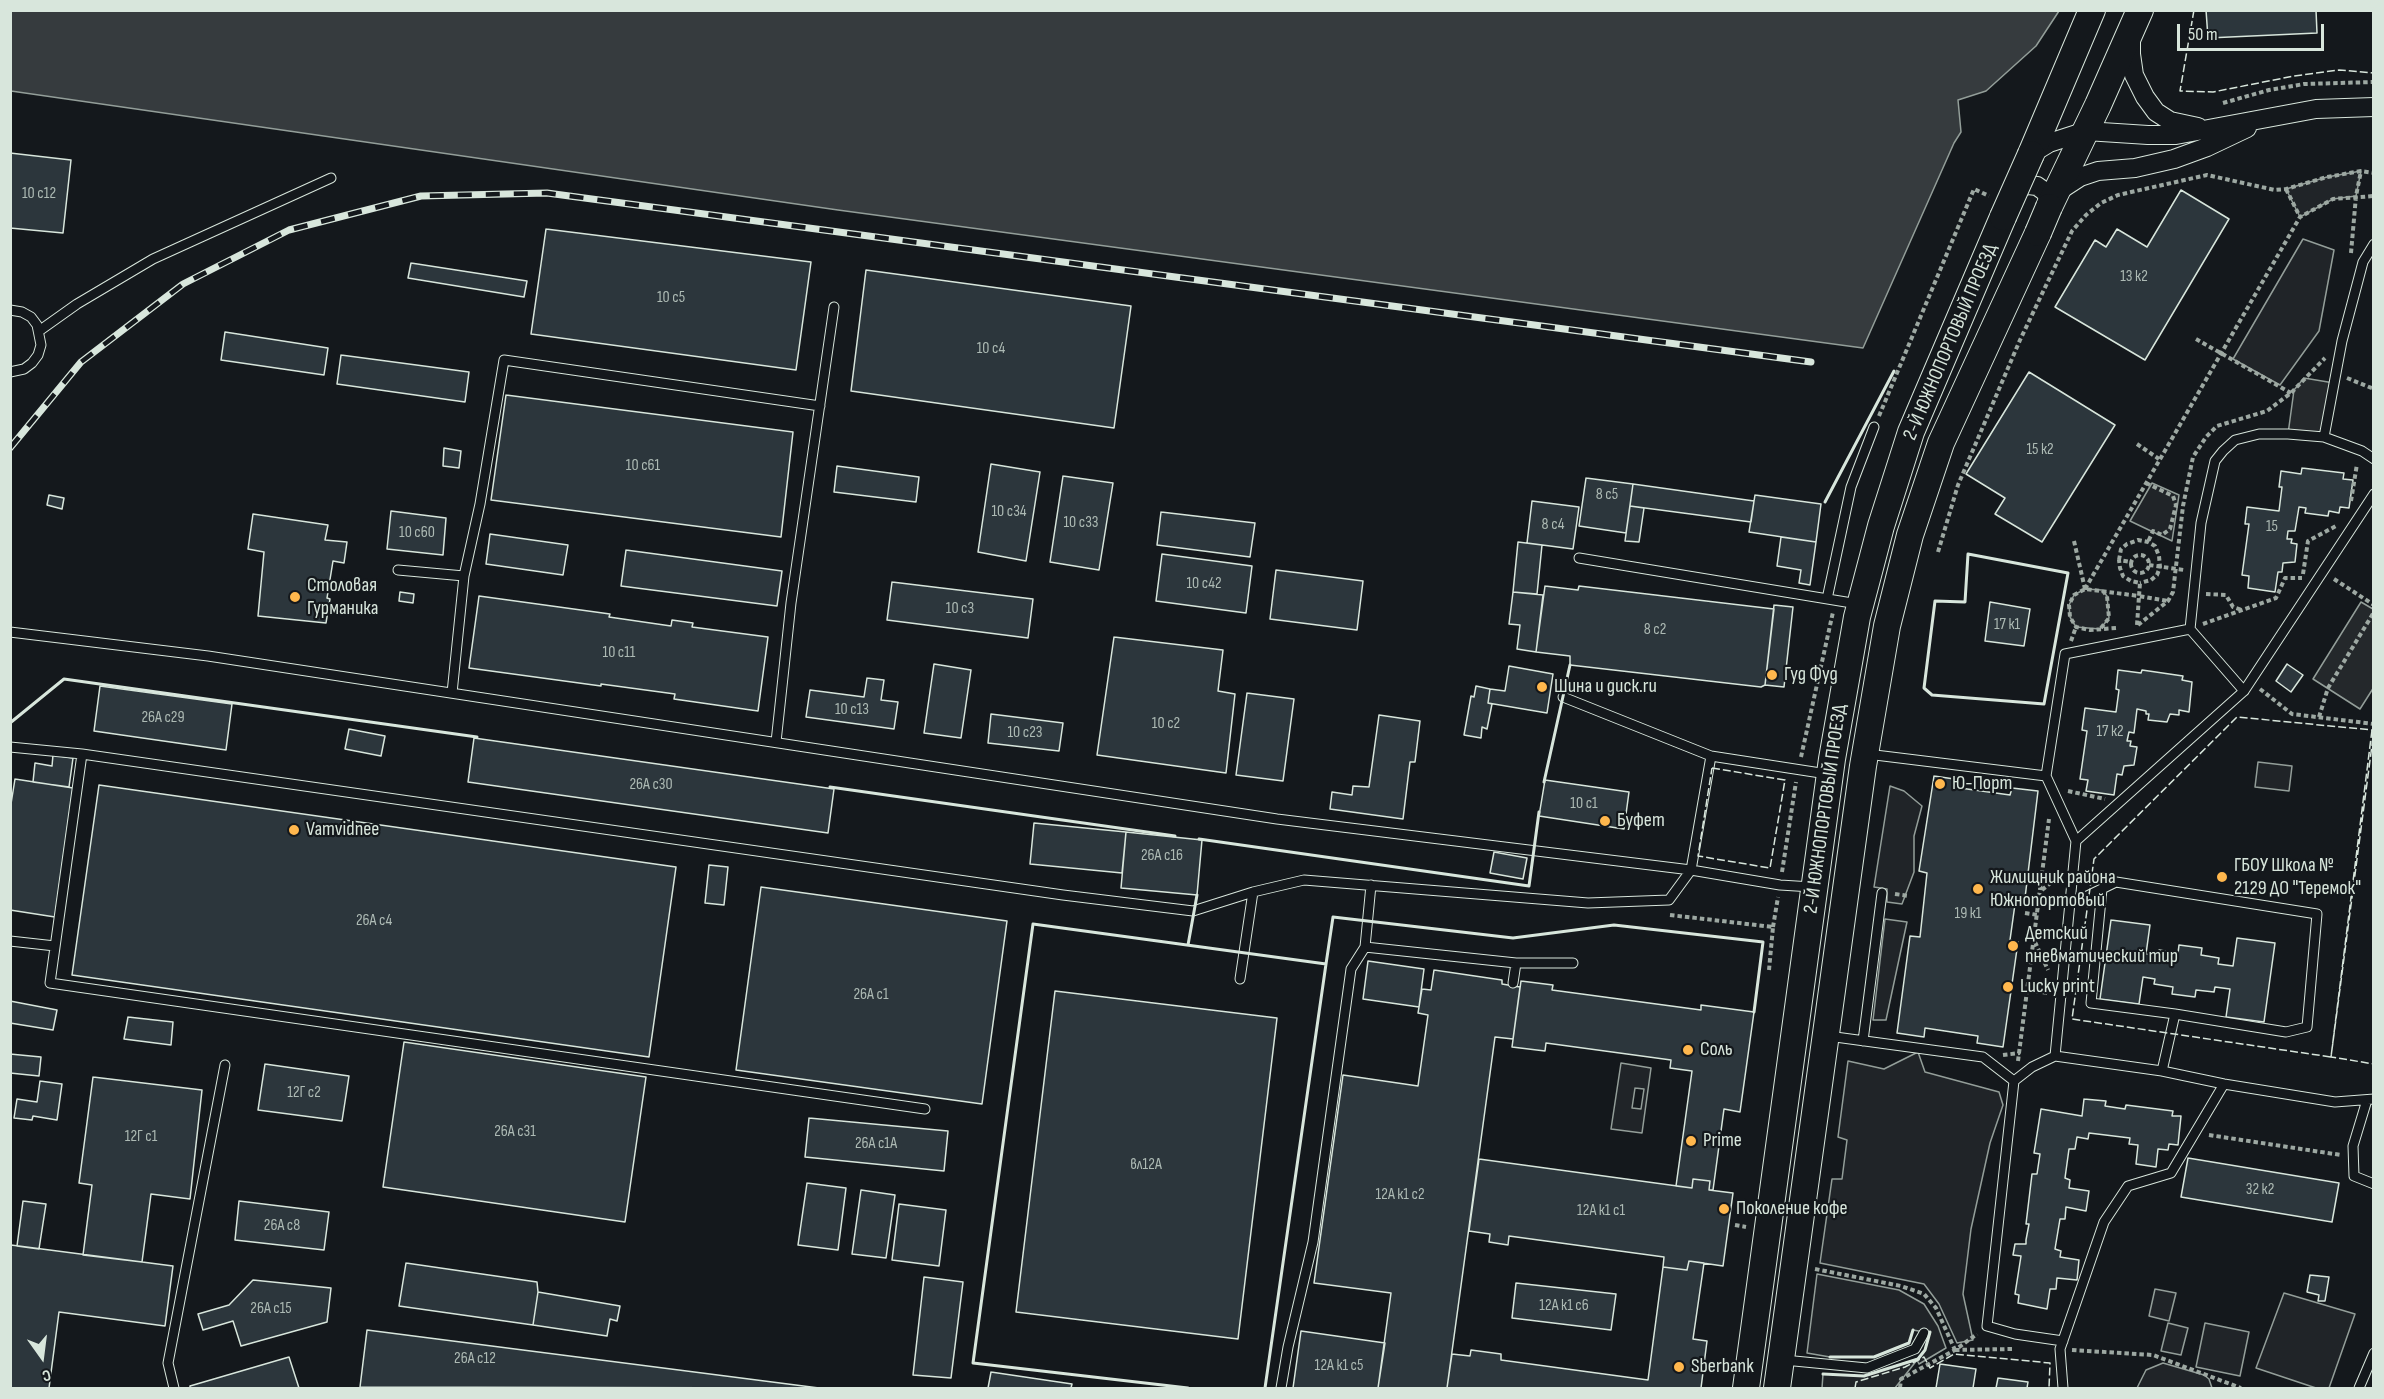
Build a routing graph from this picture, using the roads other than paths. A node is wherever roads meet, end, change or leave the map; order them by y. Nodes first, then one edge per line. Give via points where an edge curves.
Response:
1 (2092, 10) edge
2 (2136, 20) edge
3 (2373, 107) edge
4 (2209, 128) junction
5 (2229, 130) junction
6 (2086, 131) junction
7 (2031, 154) junction
8 (331, 178) dead end
9 (2053, 200) junction
10 (2008, 206) junction
11 (2373, 244) edge
12 (834, 307) dead end
13 (10, 309) edge
14 (39, 331) junction
15 (10, 372) edge
16 (820, 406) junction
17 (1874, 427) road end
18 (2324, 437) junction
19 (2373, 459) edge
20 (2373, 494) edge
21 (1579, 558) dead end
22 (398, 570) dead end
23 (464, 576) junction
24 (1827, 599) junction
25 (1860, 605) junction
26 (2190, 629) junction
27 (10, 632) edge
28 (2244, 692) junction
29 (452, 693) junction
30 (1563, 697) dead end
31 (776, 742) junction
32 (10, 747) edge
33 (1865, 753) junction
34 (82, 754) junction
35 (1712, 756) junction
36 (1830, 774) junction
37 (2046, 776) junction
38 (2076, 841) junction
39 (1691, 870) junction
40 (1371, 885) junction
41 (1815, 888) junction
42 (2102, 889) junction
43 (1253, 892) junction
44 (1882, 892) dead end
45 (2079, 900) dead end
46 (10, 941) edge
47 (55, 946) junction
48 (1365, 946) junction
49 (1516, 963) junction
50 (1573, 963) dead end
51 (1240, 979) dead end
52 (1513, 983) dead end
53 (2175, 1014) junction
54 (1826, 1036) junction
55 (1863, 1041) junction
56 (2055, 1056) junction
57 (225, 1065) dead end
58 (2162, 1071) junction
59 (2014, 1081) junction
60 (2224, 1084) junction
61 (2370, 1100) edge
62 (925, 1109) dead end
63 (2373, 1184) edge
64 (1924, 1333) dead end
65 (2062, 1345) junction
66 (2373, 1353) edge
67 (1781, 1359) junction
68 (174, 1389) edge
69 (1281, 1389) edge
70 (1746, 1389) edge
71 (1777, 1389) edge
72 (2063, 1389) edge
73 (2359, 1389) edge

1 - 7 main road, 2-Й ЮЖНОПОРТОВЫЙ ПРОЕЗД
2 - 4 street via 2131,54 2134,75 2145,97 2156,112 2170,121
2 - 6 main road, 2-Й ЮЖНОПОРТОВЫЙ ПРОЕЗД
3 - 5 street via 2316,109
4 - 5 street
4 - 6 street via 2176,135
5 - 9 street via 2174,159 2080,177
6 - 7 street via 2049,142
6 - 9 main road, 2-Й ЮЖНОПОРТОВЫЙ ПРОЕЗД
7 - 10 main road, 2-Й ЮЖНОПОРТОВЫЙ ПРОЕЗД, bridge
8 - 14 lane via 153,259
9 - 10 street, bridge via 2037,186 2028,185 2019,188
9 - 33 main road, 2-Й ЮЖНОПОРТОВЫЙ ПРОЕЗД, bridge via 1941,443 1922,498 1897,582
10 - 25 main road, 2-Й ЮЖНОПОРТОВЫЙ ПРОЕЗД via 1911,432
11 - 18 lane via 2363,262
12 - 16 lane
13 - 14 lane via 31,317
14 - 15 lane via 38,355 24,369
16 - 23 lane via 504,360
16 - 31 lane via 791,603
17 - 24 lane via 1851,488
18 - 19 lane
18 - 26 lane via 2259,434 2235,440 2215,461 2201,523
20 - 28 lane
21 - 24 lane
22 - 23 lane
23 - 29 lane
24 - 25 lane
25 - 36 main road, 2-Й ЮЖНОПОРТОВЫЙ ПРОЕЗД
26 - 28 lane
26 - 37 lane via 2066,654
27 - 29 lane via 208,656
28 - 38 lane
29 - 31 lane
30 - 35 lane
31 - 39 lane via 1277,819
32 - 34 lane
33 - 37 lane
33 - 54 main road, 2-Й ЮЖНОПОРТОВЫЙ ПРОЕЗД
34 - 43 lane via 1051,894 1193,911
34 - 47 lane
35 - 36 lane
35 - 39 lane
36 - 41 main road, 2-Й ЮЖНОПОРТОВЫЙ ПРОЕЗД
37 - 38 lane
38 - 56 lane
39 - 40 lane via 1669,900 1588,903
39 - 41 lane
40 - 43 lane via 1304,880
40 - 48 lane
41 - 70 main road, 2-Й ЮЖНОПОРТОВЫЙ ПРОЕЗД
42 - 45 lane
42 - 53 lane via 2091,1003
42 - 53 lane via 2116,882 2317,914 2307,1027 2286,1032
43 - 51 lane
44 - 55 lane
46 - 47 lane
47 - 62 lane via 50,983
48 - 49 lane
48 - 69 lane via 1351,969 1313,1242
49 - 50 lane
49 - 52 lane
53 - 58 lane
54 - 55 lane
54 - 67 main road, 2-Й ЮЖНОПОРТОВЫЙ ПРОЕЗД
55 - 59 lane via 1983,1057
56 - 58 lane
56 - 59 lane via 2032,1066
57 - 68 lane via 168,1364
58 - 60 lane
59 - 65 lane via 1987,1326
60 - 61 lane via 2335,1102
60 - 65 lane via 2171,1173 2128,1186 2104,1222
61 - 63 lane via 2353,1146 2354,1176
64 - 67 lane via 1915,1349 1868,1368
65 - 72 lane
66 - 73 lane
67 - 71 main road, 2-Й ЮЖНОПОРТОВЫЙ ПРОЕЗД

